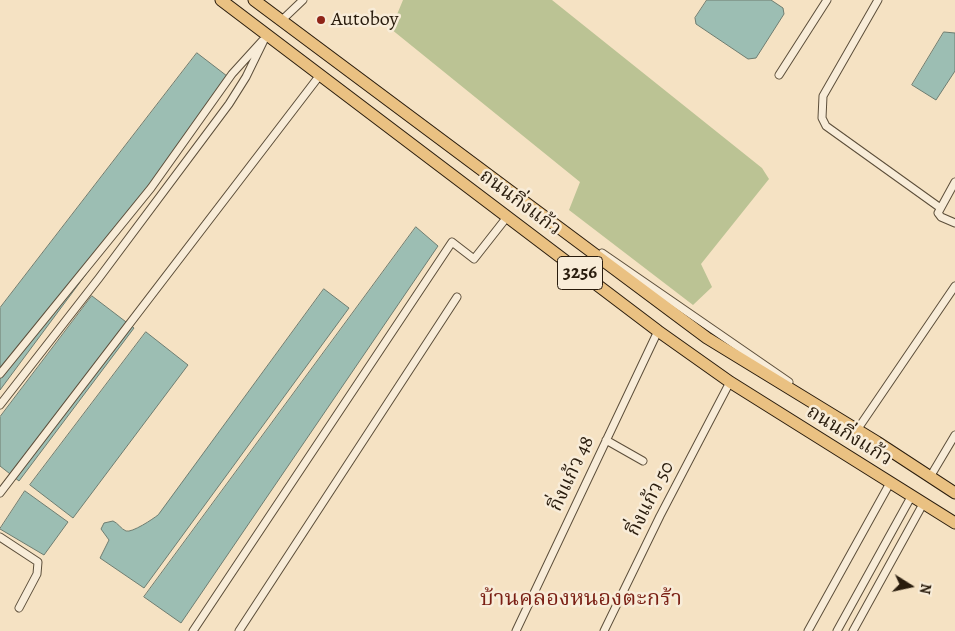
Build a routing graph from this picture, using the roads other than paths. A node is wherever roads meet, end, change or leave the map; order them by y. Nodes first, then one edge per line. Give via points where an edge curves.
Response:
1 (221, 0) edge
2 (254, 0) edge
3 (303, 0) edge
4 (827, 0) edge
5 (878, 0) edge
6 (281, 20) junction
7 (269, 33) junction
8 (779, 74) dead end
9 (320, 75) junction
10 (955, 182) edge
11 (939, 207) junction
12 (506, 217) junction
13 (955, 223) edge
14 (955, 286) edge
15 (457, 297) dead end
16 (658, 331) junction
17 (0, 374) edge
18 (730, 382) junction
19 (0, 405) edge
20 (857, 430) junction
21 (955, 435) edge
22 (606, 440) junction
23 (643, 460) dead end
24 (930, 477) junction
25 (890, 483) junction
26 (955, 493) edge
27 (0, 494) edge
28 (911, 496) junction
29 (923, 504) junction
30 (955, 524) edge
31 (0, 537) edge
32 (19, 608) dead end
33 (193, 631) edge
34 (239, 631) edge
35 (516, 631) edge
36 (604, 631) edge
37 (808, 631) edge
38 (837, 631) edge
39 (853, 631) edge

1 - 7 main road, ถนนกิ่งแก้ว / 3256
2 - 6 main road, ถนนกิ่งแก้ว / 3256
3 - 6 street
4 - 8 street
5 - 11 street via 823,96 822,118 826,126
6 - 20 main road, ถนนกิ่งแก้ว / 3256 via 707,338
7 - 9 main road, ถนนกิ่งแก้ว / 3256
7 - 17 street via 232,74 151,188
7 - 19 street via 229,104
9 - 12 main road, ถนนกิ่งแก้ว / 3256
9 - 27 street
10 - 11 street
11 - 13 street via 941,217
12 - 16 main road, ถนนกิ่งแก้ว / 3256
12 - 33 street via 474,259 452,242
14 - 20 street
15 - 34 street
16 - 18 main road, ถนนกิ่งแก้ว / 3256
16 - 22 street, กิ่งแก้ว 48
18 - 25 main road, ถนนกิ่งแก้ว / 3256
18 - 36 street, กิ่งแก้ว 50
20 - 24 main road, ถนนกิ่งแก้ว / 3256
21 - 24 street
22 - 23 street
22 - 35 street, กิ่งแก้ว 48
24 - 26 main road, ถนนกิ่งแก้ว / 3256
25 - 28 main road, ถนนกิ่งแก้ว / 3256
25 - 37 street
28 - 29 main road, ถนนกิ่งแก้ว / 3256
28 - 38 street
29 - 30 main road, ถนนกิ่งแก้ว / 3256
29 - 39 street
31 - 32 street via 38,562 37,574

